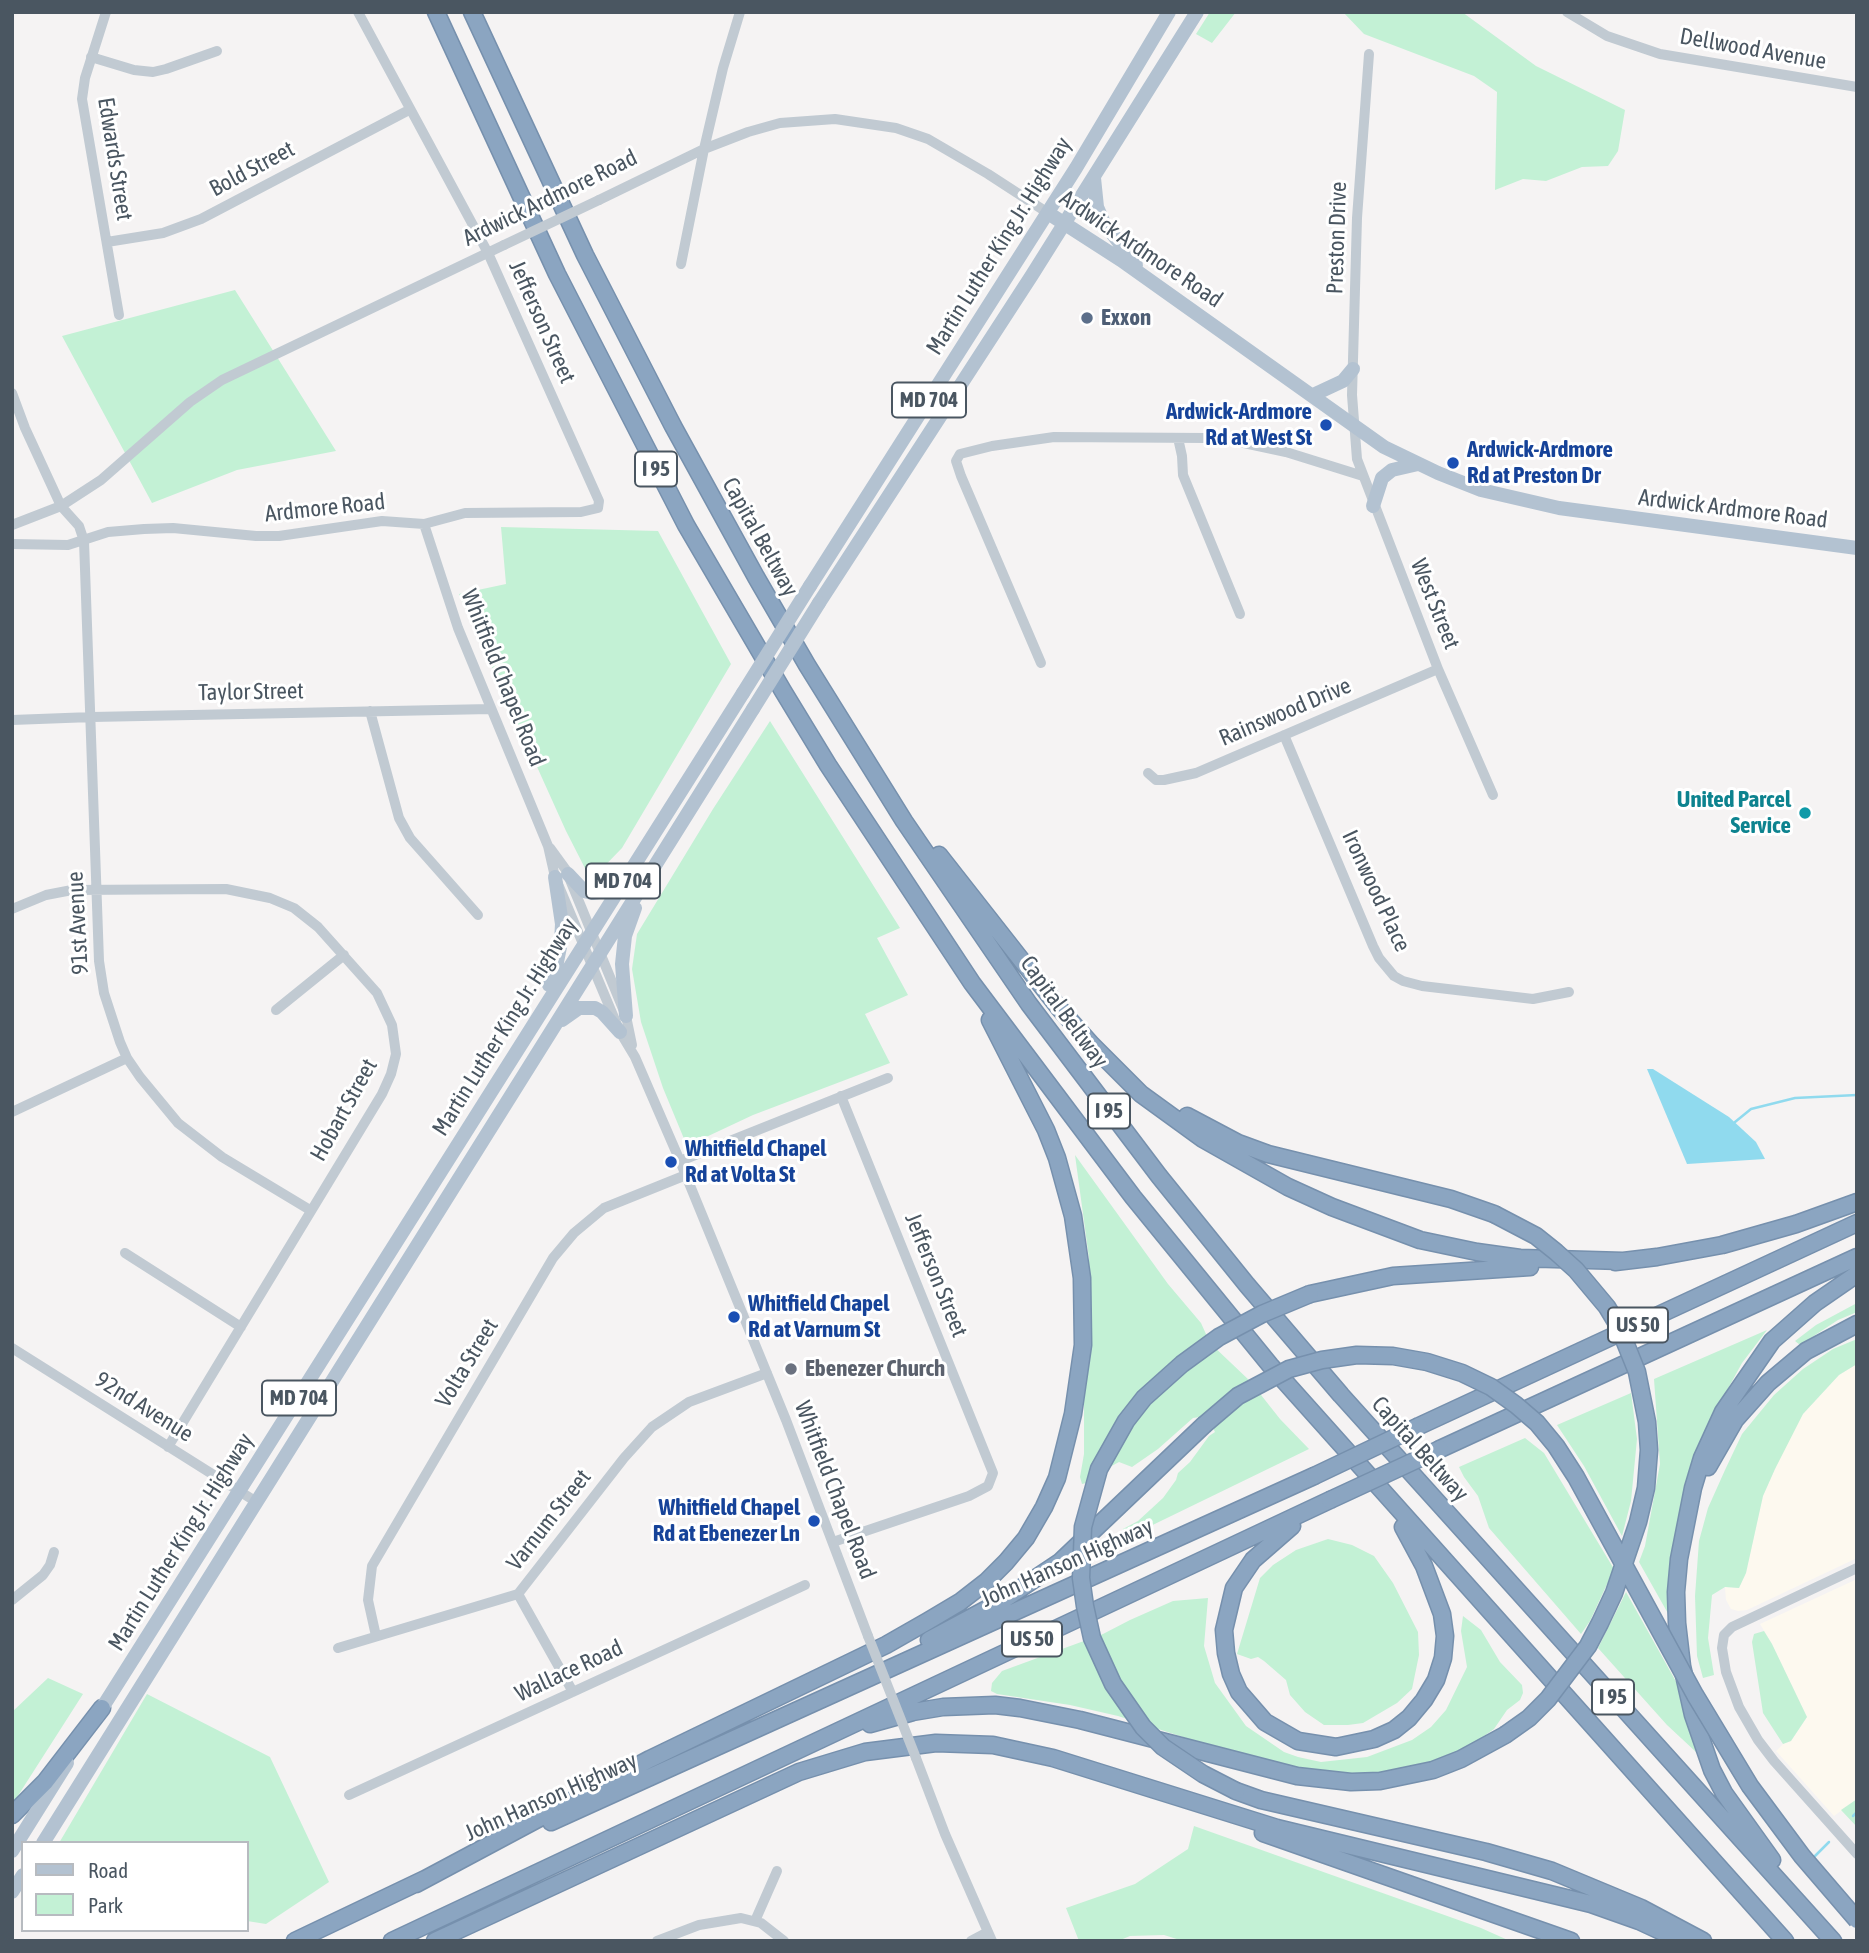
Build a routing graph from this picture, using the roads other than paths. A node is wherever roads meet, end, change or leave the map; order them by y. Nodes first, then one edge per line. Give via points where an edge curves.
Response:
1 (107, 12) edge
2 (358, 12) edge
3 (436, 12) edge
4 (472, 12) edge
5 (740, 12) edge
6 (1169, 12) edge
7 (1196, 12) edge
8 (1567, 12) edge
9 (217, 51) dead end
10 (1369, 54) dead end
11 (91, 57) junction
12 (1857, 87) edge
13 (409, 110) junction
14 (704, 149) junction
15 (1094, 177) junction
16 (1048, 213) junction
17 (1064, 225) junction
18 (107, 242) junction
19 (488, 253) junction
20 (681, 264) dead end
21 (1147, 278) junction
22 (119, 315) dead end
23 (1353, 369) junction
24 (12, 393) edge
25 (1313, 396) junction
26 (1354, 424) junction
27 (1178, 438) junction
28 (1418, 464) junction
29 (1363, 476) junction
30 (599, 505) joint
31 (61, 506) junction
32 (1373, 506) junction
33 (424, 524) junction
34 (12, 525) edge
35 (84, 541) junction
36 (12, 544) edge
37 (1857, 548) edge
38 (1240, 614) dead end
39 (1041, 663) dead end
40 (1438, 669) junction
41 (491, 709) junction
42 (370, 711) junction
43 (92, 717) junction
44 (12, 720) edge
45 (1284, 735) junction
46 (855, 743) junction
47 (1148, 772) dead end
48 (1493, 796) dead end
49 (638, 857) junction
50 (653, 869) junction
51 (561, 876) junction
52 (96, 890) junction
53 (12, 909) edge
54 (478, 915) dead end
55 (587, 938) junction
56 (344, 955) junction
57 (596, 958) junction
58 (972, 983) junction
59 (1570, 992) dead end
60 (276, 1010) dead end
61 (626, 1016) junction
62 (531, 1027) junction
63 (553, 1028) junction
64 (620, 1032) junction
65 (1092, 1045) junction
66 (635, 1057) junction
67 (127, 1058) junction
68 (888, 1078) dead end
69 (841, 1096) junction
70 (12, 1112) edge
71 (680, 1161) junction
72 (686, 1175) junction
73 (1857, 1202) edge
74 (310, 1210) junction
75 (1857, 1223) edge
76 (125, 1253) dead end
77 (1857, 1257) edge
78 (1623, 1261) junction
79 (1857, 1274) edge
80 (1857, 1324) edge
81 (241, 1327) junction
82 (12, 1348) edge
83 (766, 1373) junction
84 (168, 1447) junction
85 (1376, 1486) junction
86 (239, 1492) junction
87 (1330, 1500) junction
88 (255, 1501) junction
89 (1685, 1532) junction
90 (833, 1542) junction
91 (54, 1552) dead end
92 (1857, 1568) edge
93 (805, 1585) dead end
94 (518, 1594) junction
95 (12, 1600) edge
96 (376, 1636) junction
97 (338, 1647) dead end
98 (573, 1692) junction
99 (102, 1708) junction
100 (777, 1719) junction
101 (1097, 1772) junction
102 (735, 1778) junction
103 (349, 1794) dead end
104 (12, 1815) edge
105 (44, 1841) edge
106 (12, 1851) edge
107 (1857, 1854) edge
108 (617, 1858) junction
109 (778, 1871) dead end
110 (416, 1884) junction
111 (1857, 1920) edge
112 (755, 1921) junction
113 (990, 1936) edge
114 (295, 1941) edge
115 (392, 1941) edge
116 (435, 1941) edge
117 (452, 1941) edge
118 (657, 1941) edge
119 (784, 1941) edge
120 (971, 1941) edge
121 (1571, 1941) edge
122 (1682, 1941) edge
123 (1703, 1941) edge
124 (1785, 1941) edge
125 (1833, 1941) edge

1 - 11 street, Edwards Street
2 - 13 street, Jefferson Street
3 - 58 highway, I 95 via 557,274 686,525 815,744
4 - 46 highway, Capital Beltway / I 95 via 655,393 756,577
5 - 14 street
6 - 16 main road, Martin Luther King Jr. Highway / MD 704
7 - 15 main road, Martin Luther King Jr. Highway / MD 704
8 - 12 street, Dellwood Avenue via 1607,36 1660,54
9 - 11 street via 153,72
10 - 23 street, Preston Drive via 1357,218
11 - 18 street, Edwards Street via 82,89 83,113
13 - 18 street, Bold Street via 201,219 163,233
13 - 19 street, Jefferson Street
14 - 16 street, Ardwick Ardmore Road via 780,123 814,119 867,122 928,139
14 - 19 street, Ardwick Ardmore Road, bridge
14 - 20 street
15 - 17 main road, Martin Luther King Jr. Highway / MD 704
15 - 21 main road via 1103,221
16 - 17 main road, Ardwick Ardmore Road
16 - 49 main road, Martin Luther King Jr. Highway / MD 704, bridge
17 - 21 main road, Ardwick Ardmore Road
17 - 50 main road, Martin Luther King Jr. Highway / MD 704, bridge
18 - 22 street, Edwards Street
19 - 30 street, Jefferson Street
19 - 31 street, Ardwick Ardmore Road via 222,380 190,402 114,470
21 - 25 main road, Ardwick Ardmore Road
23 - 25 main road via 1343,381
23 - 26 street, Preston Drive
24 - 31 street
25 - 26 main road, Ardwick Ardmore Road
26 - 28 main road, Ardwick Ardmore Road via 1384,447
26 - 29 street, West Street
27 - 29 street via 1253,444
27 - 38 street via 1183,475
27 - 39 street via 1054,437 960,454 956,461 961,476
28 - 32 main road via 1392,470 1382,478
28 - 37 main road, Ardwick Ardmore Road via 1480,490 1547,506
29 - 32 street, West Street
30 - 33 street, Ardmore Road via 581,512 465,513
31 - 34 street, Ardwick Ardmore Road
31 - 35 street via 79,526
32 - 40 street, West Street
33 - 35 street, Ardmore Road via 382,521 279,536 134,529
33 - 41 street, Whitfield Chapel Road
35 - 36 street, Ardmore Road
35 - 43 street, 91st Avenue
40 - 45 street, Rainswood Drive
40 - 48 street, West Street
41 - 42 street, Taylor Street
41 - 51 street, Whitfield Chapel Road
42 - 43 street, Taylor Street
42 - 54 street via 399,818 410,838
43 - 44 street, Taylor Street
43 - 52 street, 91st Avenue
45 - 47 street, Rainswood Drive via 1190,775 1156,780
45 - 59 street, Ironwood Place via 1373,946 1394,976 1422,986 1533,999
46 - 65 highway via 1027,969
46 - 125 highway, Capital Beltway / I 95 via 1029,1004 1239,1275 1376,1435
49 - 51 main road via 612,887 598,893 584,891
49 - 55 main road, Martin Luther King Jr. Highway / MD 704
50 - 57 main road, Martin Luther King Jr. Highway / MD 704
50 - 61 main road via 625,936
51 - 55 street, Whitfield Chapel Road
51 - 62 main road via 560,955
52 - 53 street, Hobart Street via 61,892
52 - 56 street, Hobart Street via 203,888 255,894 306,916
52 - 67 street, 91st Avenue via 102,982
55 - 57 street, Whitfield Chapel Road
55 - 62 main road, Martin Luther King Jr. Highway / MD 704
56 - 60 street
56 - 74 street, Hobart Street via 384,1004 396,1054 382,1094
57 - 61 street, Whitfield Chapel Road
57 - 63 main road, Martin Luther King Jr. Highway / MD 704
57 - 64 street, Whitfield Chapel Road
58 - 85 highway, I 95 via 1177,1253
58 - 110 highway via 1057,1158 1073,1216 1082,1278 1083,1345 1073,1414 1057,1478 1026,1538 986,1581 928,1622 650,1759
61 - 66 street, Whitfield Chapel Road
62 - 86 main road, Martin Luther King Jr. Highway / MD 704
63 - 64 main road via 570,1013 586,1007 602,1012
63 - 88 main road, Martin Luther King Jr. Highway / MD 704
64 - 66 street, Whitfield Chapel Road
65 - 78 highway via 1141,1094 1203,1139 1332,1208 1420,1240 1477,1252
65 - 102 highway, bridge via 1174,1109 1238,1143 1494,1214 1536,1236 1576,1270 1619,1327 1637,1372 1647,1422 1646,1488 1614,1593 1600,1623 1555,1691 1529,1718 1461,1759 1380,1781 1297,1776 1046,1712 995,1705 943,1707 856,1728
66 - 71 street, Whitfield Chapel Road
67 - 70 street
67 - 74 street, 91st Avenue via 153,1095 192,1135
68 - 69 street
69 - 71 street
69 - 90 street, Jefferson Street via 993,1477 976,1493
71 - 72 street, Whitfield Chapel Road
72 - 83 street, Whitfield Chapel Road
72 - 96 street, Volta Street via 604,1208 553,1258 372,1566 368,1600
73 - 78 highway via 1741,1240
74 - 81 street, Hobart Street
75 - 100 highway, John Hanson Highway / US 50, bridge
76 - 81 street
77 - 87 highway, US 50, bridge
78 - 123 highway, bridge via 1392,1276 1344,1285 1310,1294 1219,1337 1144,1398 1126,1421 1099,1469 1083,1527 1081,1578 1092,1637 1113,1684 1143,1727 1203,1774 1261,1800 1552,1871 1630,1903
79 - 89 highway via 1791,1323 1741,1382 1702,1458
80 - 89 highway via 1806,1350 1751,1400 1709,1465
81 - 84 street, Hobart Street
82 - 84 street, 92nd Avenue
83 - 90 street, Whitfield Chapel Road
83 - 94 street, Varnum Street via 689,1402 652,1427
84 - 86 street, 92nd Avenue
85 - 87 highway via 1413,1544 1435,1593 1445,1636 1443,1658 1436,1680 1409,1718 1374,1739 1336,1747 1290,1737 1251,1708 1231,1674 1224,1630 1234,1588 1253,1560
85 - 124 highway, I 95
86 - 88 street, 92nd Avenue
86 - 99 main road, Martin Luther King Jr. Highway / MD 704
87 - 102 highway, US 50
88 - 105 main road, Martin Luther King Jr. Highway / MD 704
89 - 125 highway via 1676,1592 1677,1623 1682,1666 1702,1742 1718,1782 1739,1815
90 - 113 street, Whitfield Chapel Road, bridge
91 - 95 street via 43,1575
92 - 107 street via 1731,1627 1724,1634 1723,1654 1739,1707 1758,1740
93 - 98 street, Wallace Road
94 - 96 street, Varnum Street
94 - 98 street
96 - 97 street, Varnum Street
98 - 103 street, Wallace Road
99 - 104 highway via 45,1782
99 - 106 main road, Martin Luther King Jr. Highway / MD 704
100 - 110 highway, John Hanson Highway / US 50
100 - 111 highway, bridge via 1034,1580 1085,1541 1238,1396 1289,1369 1322,1360 1357,1355 1427,1362 1462,1373 1516,1405 1556,1446 1750,1786
101 - 108 highway via 993,1745 936,1743 865,1752 799,1772
101 - 121 highway
101 - 122 highway via 1276,1828 1591,1904
102 - 115 highway, US 50
108 - 116 highway
108 - 117 highway
109 - 112 street
110 - 114 highway, John Hanson Highway / US 50
112 - 118 street via 714,1921
112 - 119 street
113 - 120 street

